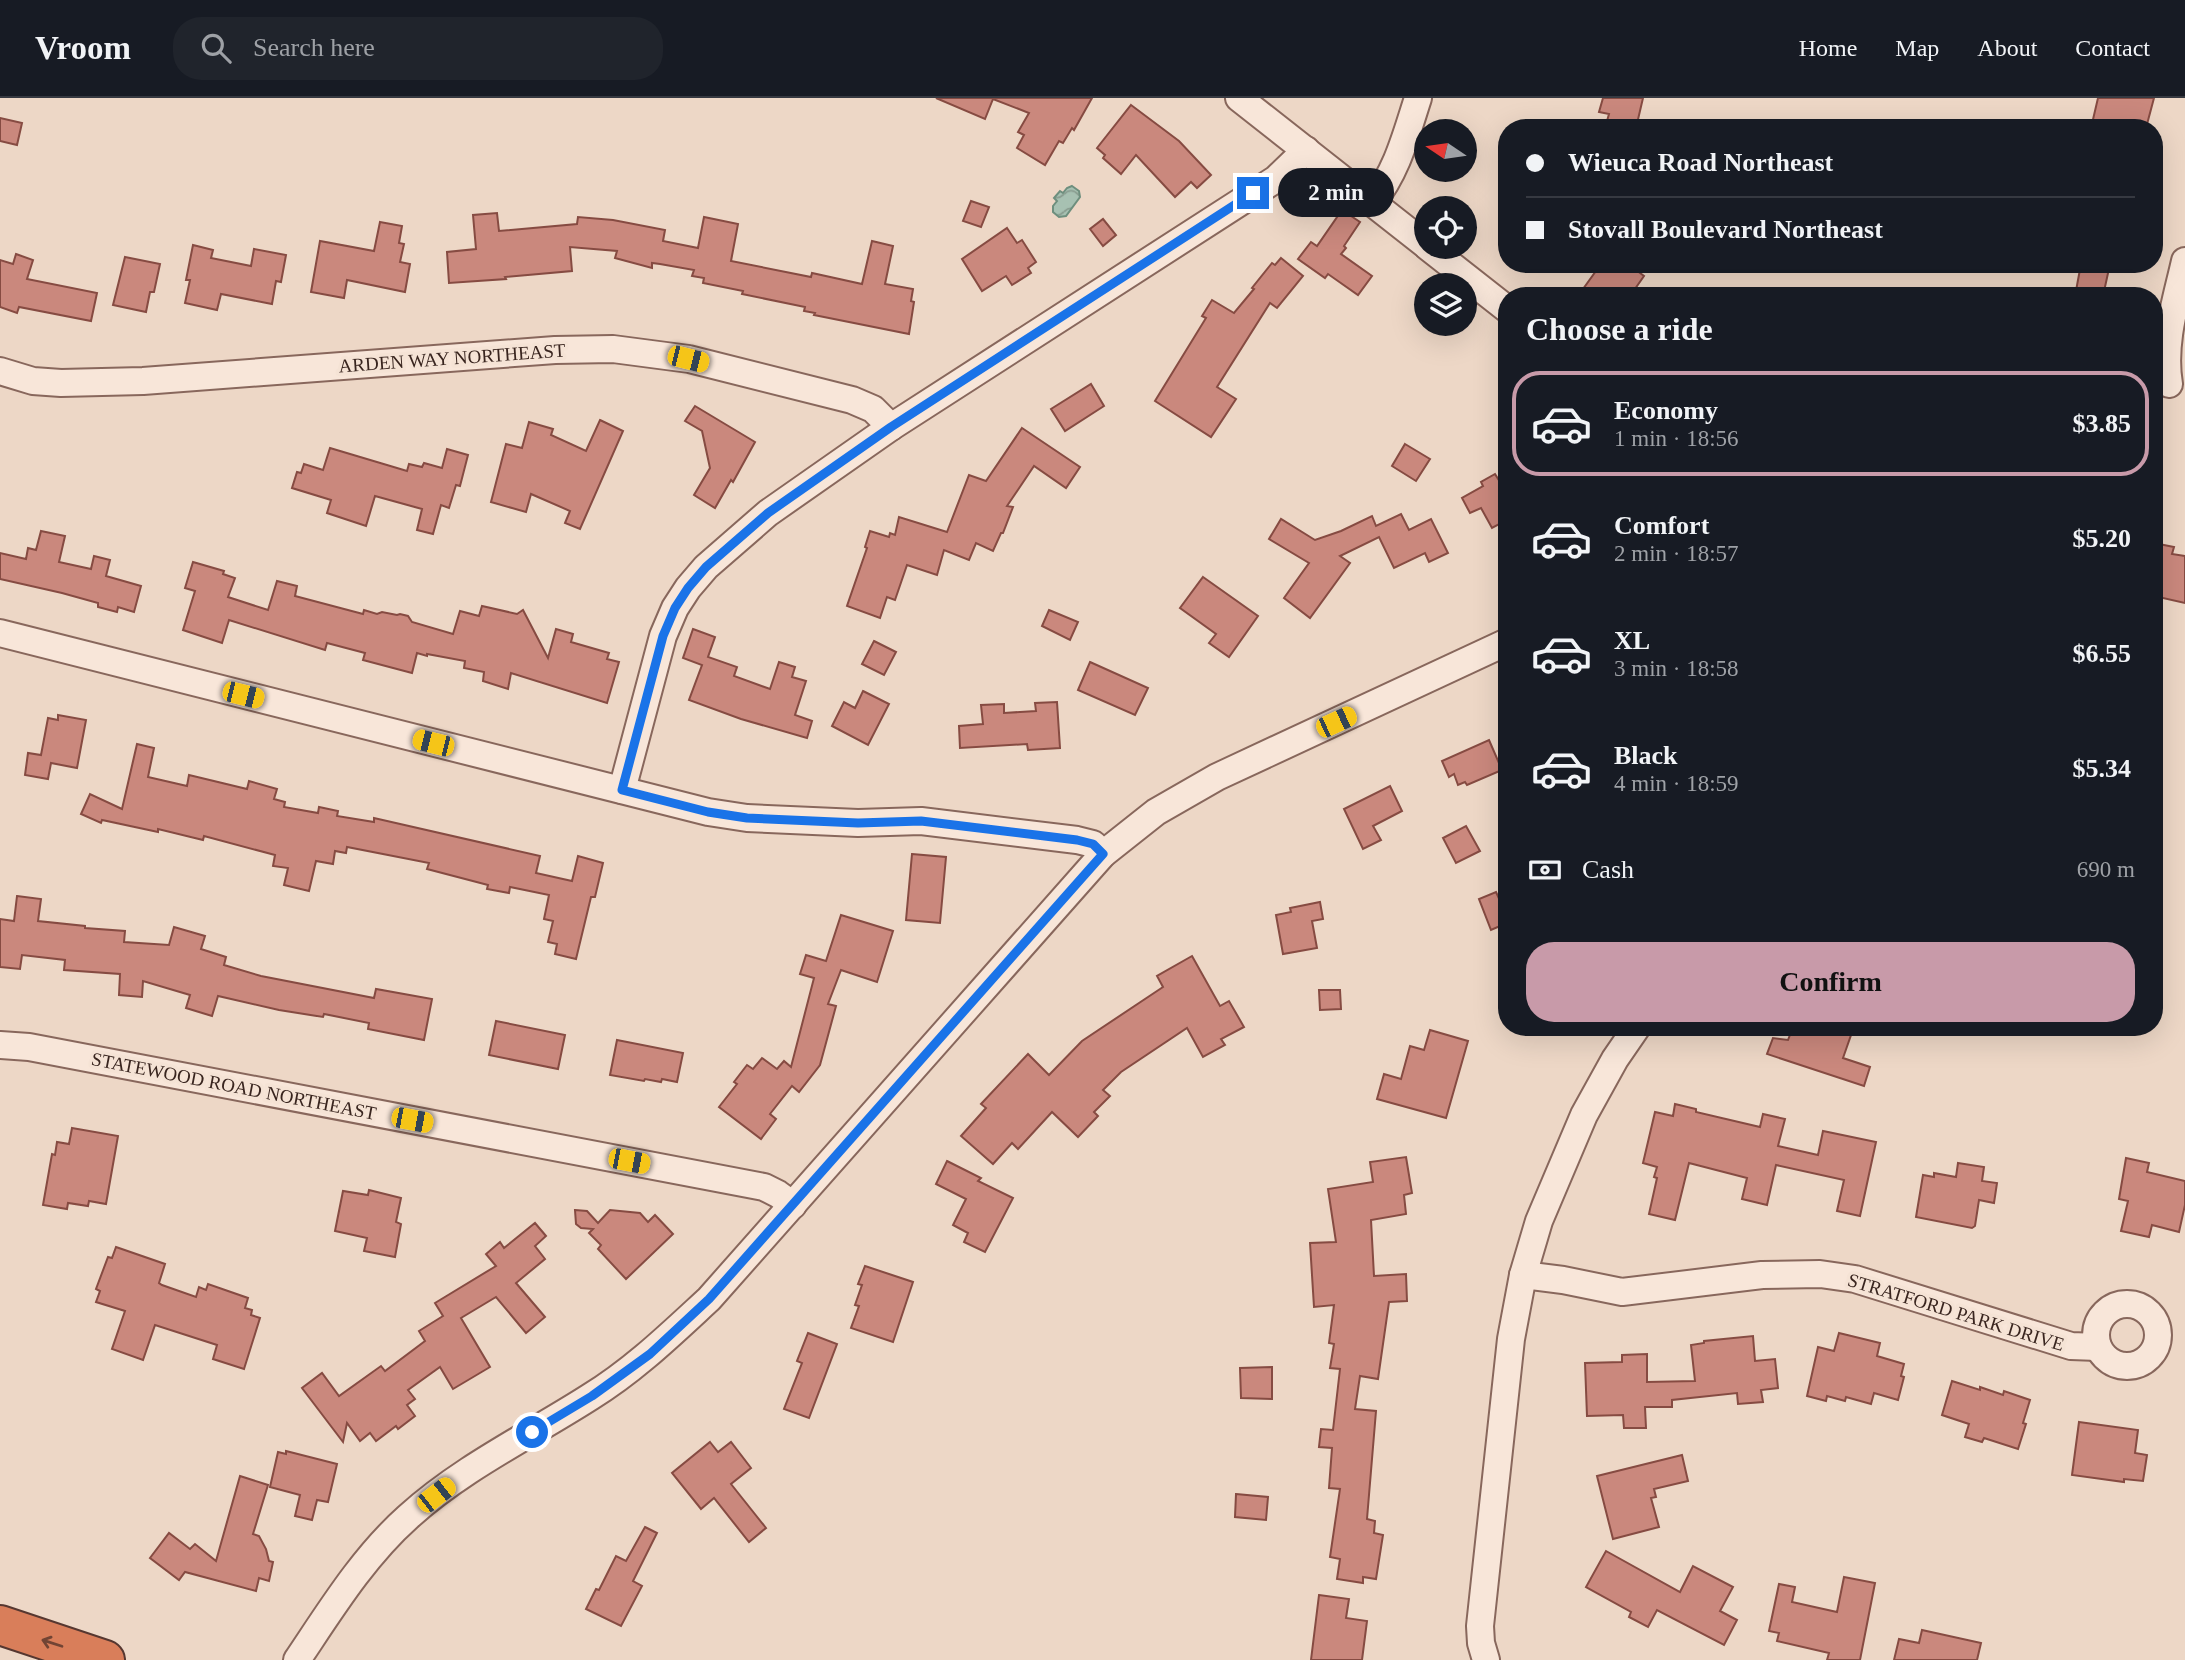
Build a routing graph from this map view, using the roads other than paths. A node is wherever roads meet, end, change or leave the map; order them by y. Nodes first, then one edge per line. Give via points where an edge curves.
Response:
1 (1239, 98) edge
2 (1418, 98) edge
3 (1306, 150) junction
4 (1372, 202) junction
5 (1414, 236) edge
6 (1444, 259) edge
7 (2185, 261) edge
8 (1498, 302) edge
9 (0, 372) edge
10 (2169, 384) edge
11 (891, 427) junction
12 (0, 634) edge
13 (1498, 646) edge
14 (622, 790) junction
15 (1103, 854) junction
16 (1631, 1036) edge
17 (0, 1045) edge
18 (793, 1205) junction
19 (1523, 1275) junction
20 (2098, 1346) dead end
21 (0, 1625) edge
22 (105, 1660) edge
23 (297, 1660) edge
24 (1486, 1660) edge

1 - 3 street
2 - 4 street via 1395,166
3 - 4 street
3 - 11 street via 1276,179
4 - 5 street
6 - 8 street
7 - 10 street via 2167,345
9 - 11 street, ARDEN WAY NORTHEAST via 61,383 143,381 614,349 688,359 852,400 873,409
11 - 14 street via 768,513 688,588 663,636
12 - 14 street
13 - 15 street via 1217,777 1156,812
14 - 15 street via 747,818 921,821 1077,840 1093,844
15 - 18 street
16 - 19 street via 1584,1115 1539,1221
17 - 18 street, STATEWOOD ROAD NORTHEAST via 764,1187
18 - 23 street via 709,1299 650,1354 592,1396 457,1478 406,1518 365,1564
19 - 20 street, STRATFORD PARK DRIVE via 1622,1292 1762,1275 1820,1274 1855,1279 2071,1346
19 - 24 street via 1511,1339 1480,1626
22 -> 21 highway

